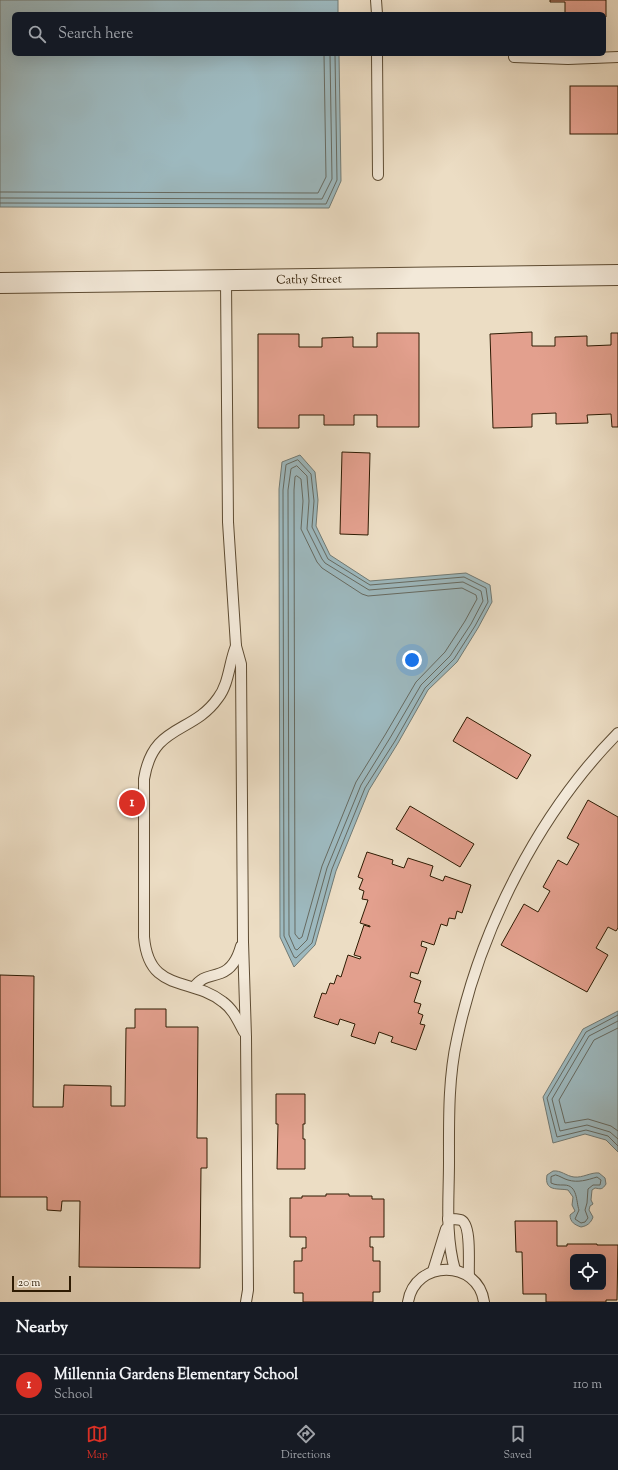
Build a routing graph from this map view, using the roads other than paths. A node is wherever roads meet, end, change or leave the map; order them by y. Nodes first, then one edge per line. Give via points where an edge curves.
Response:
1 (376, 0) edge
2 (377, 12) edge
3 (377, 56) edge
4 (514, 57) dead end
5 (618, 57) edge
6 (378, 174) dead end
7 (618, 275) edge
8 (226, 281) junction
9 (0, 283) edge
10 (236, 646) junction
11 (618, 733) edge
12 (243, 942) junction
13 (194, 988) junction
14 (246, 1037) junction
15 (448, 1219) junction
16 (455, 1270) junction
17 (433, 1271) junction
18 (469, 1276) junction
19 (246, 1302) edge
20 (408, 1302) edge
21 (484, 1302) edge

1 - 2 lane
3 - 6 lane
4 - 5 lane
7 - 8 street, Cathy Street
8 - 9 street, Cathy Street
8 - 10 lane via 228,522
10 - 12 lane via 241,664
10 - 13 lane via 219,698 202,714 159,743 149,758 144,779 145,948 158,972 174,982
11 - 15 lane via 575,782 553,813 496,916 472,981 457,1039 450,1090
12 - 13 lane via 234,962 227,969 205,978
12 - 14 lane
13 - 14 lane via 224,1002 232,1010
14 - 19 lane
15 - 16 lane
15 - 17 lane
15 - 18 lane via 461,1220 466,1225
16 - 17 lane
16 - 18 lane
17 - 20 lane via 413,1288
18 - 21 lane via 478,1284

